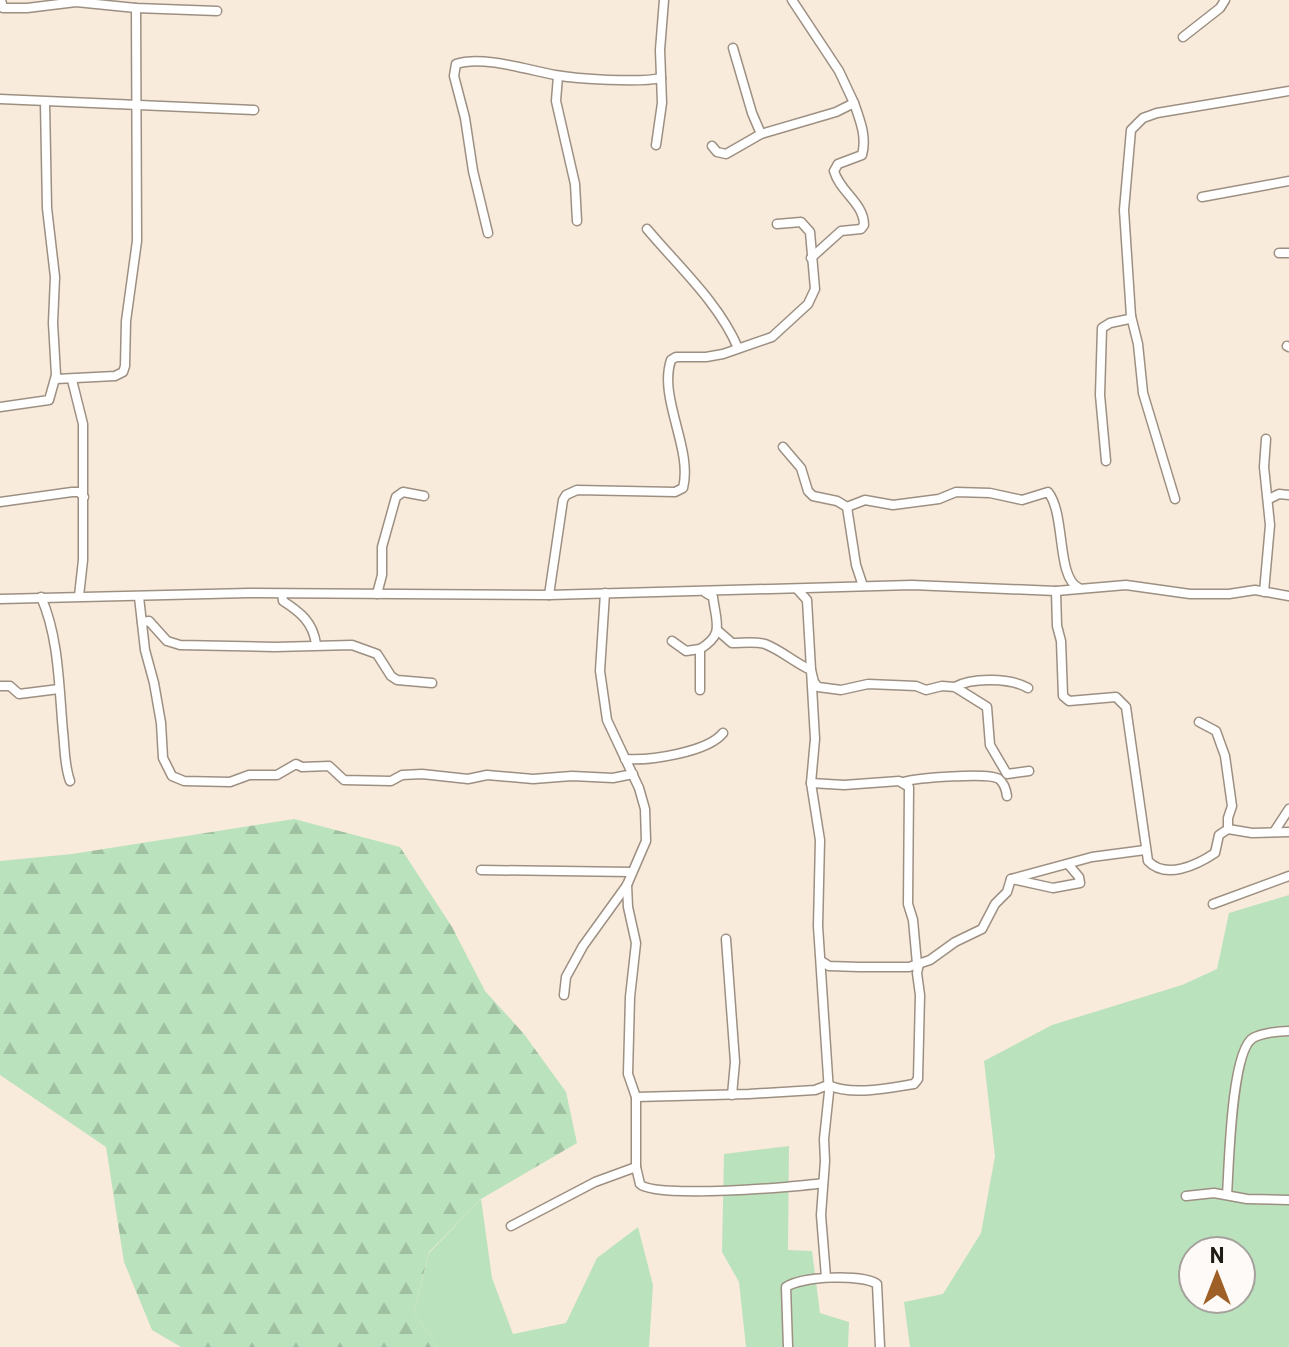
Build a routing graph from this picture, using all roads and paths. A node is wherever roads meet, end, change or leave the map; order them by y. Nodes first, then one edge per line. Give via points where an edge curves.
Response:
1 (1, 0) edge
2 (664, 0) edge
3 (792, 0) edge
4 (1225, 0) edge
5 (76, 1) edge
6 (168, 4) edge
7 (136, 8) junction
8 (217, 11) dead end
9 (1183, 37) dead end
10 (733, 48) dead end
11 (558, 76) junction
12 (661, 78) junction
13 (1289, 91) edge
14 (0, 99) edge
15 (45, 103) junction
16 (854, 103) junction
17 (137, 104) junction
18 (254, 110) dead end
19 (761, 134) junction
20 (656, 145) dead end
21 (712, 146) dead end
22 (1289, 181) edge
23 (1202, 197) dead end
24 (577, 221) dead end
25 (777, 224) dead end
26 (647, 229) dead end
27 (488, 233) dead end
28 (811, 258) junction
29 (1131, 316) junction
30 (738, 348) junction
31 (56, 379) junction
32 (72, 380) junction
33 (0, 407) edge
34 (1266, 439) dead end
35 (783, 447) dead end
36 (1106, 461) dead end
37 (1289, 495) edge
38 (424, 496) dead end
39 (84, 497) junction
40 (1175, 499) dead end
41 (1269, 499) junction
42 (0, 502) edge
43 (847, 507) junction
44 (863, 586) junction
45 (816, 589) junction
46 (1082, 589) junction
47 (798, 590) junction
48 (1056, 591) junction
49 (693, 592) junction
50 (1264, 592) junction
51 (605, 593) junction
52 (282, 594) junction
53 (377, 594) junction
54 (549, 595) junction
55 (79, 596) junction
56 (1289, 596) edge
57 (41, 597) junction
58 (139, 597) junction
59 (0, 599) edge
60 (807, 600) junction
61 (142, 622) junction
62 (717, 630) junction
63 (672, 641) dead end
64 (316, 644) junction
65 (700, 649) junction
66 (811, 670) junction
67 (432, 683) dead end
68 (0, 686) edge
69 (955, 687) junction
70 (1028, 688) dead end
71 (59, 689) junction
72 (700, 690) dead end
73 (1199, 722) dead end
74 (723, 733) dead end
75 (625, 759) junction
76 (1029, 771) dead end
77 (633, 774) junction
78 (1007, 774) junction
79 (994, 777) junction
80 (70, 781) dead end
81 (903, 782) junction
82 (811, 783) junction
83 (1007, 796) dead end
84 (1289, 809) edge
85 (1228, 829) junction
86 (1285, 829) edge
87 (1145, 850) junction
88 (1068, 864) junction
89 (481, 870) dead end
90 (632, 872) junction
91 (1289, 876) edge
92 (1011, 879) junction
93 (627, 885) junction
94 (1213, 904) dead end
95 (726, 939) dead end
96 (821, 961) junction
97 (915, 967) junction
98 (564, 995) dead end
99 (1289, 1031) edge
100 (831, 1088) junction
101 (732, 1095) junction
102 (636, 1097) junction
103 (636, 1167) junction
104 (823, 1183) junction
105 (1227, 1195) junction
106 (1186, 1196) dead end
107 (1287, 1197) edge
108 (511, 1226) dead end
109 (826, 1277) junction
110 (788, 1347) edge
111 (880, 1347) edge

1 - 5 street via 3,8
2 - 12 street
3 - 16 street
4 - 9 street
5 - 7 street
6 - 7 street
6 - 8 street
7 - 17 street
10 - 19 street
11 - 12 street
11 - 24 street via 556,101 575,184
11 - 27 street via 531,68 456,64 454,76
12 - 20 street
13 - 29 street via 1157,113 1131,130 1124,210
14 - 15 street
15 - 17 street
15 - 31 street
16 - 19 street
16 - 28 street via 864,149 834,171 860,208 864,225 841,231
17 - 18 street
17 - 32 street via 137,241 125,366 115,376
19 - 21 street via 726,154
22 - 23 street
25 - 28 street via 804,224 810,232
26 - 30 street via 712,306
28 - 30 street via 815,289 808,304 776,335
29 - 36 street via 1102,328 1100,395
29 - 40 street via 1143,393
30 - 54 street via 671,360 685,481 679,491 577,490 566,495
31 - 32 street
31 - 33 street via 49,400
32 - 39 street via 83,424
34 - 41 street
35 - 43 street via 801,468 813,496
37 - 41 street
38 - 53 street via 403,492 396,497 382,547
39 - 42 street via 72,492
39 - 55 street
41 - 50 street
43 - 44 street
43 - 46 street via 865,500 893,505 939,499 956,492 1022,500 1048,492 1071,583
44 - 45 street
44 - 48 street
45 - 47 street
45 - 60 street
46 - 48 street
46 - 50 street via 1126,585 1190,594
47 - 49 street
47 - 60 street
48 - 87 street via 1063,696 1069,701 1116,697 1126,707
49 - 51 street
49 - 62 street via 713,597
50 - 56 street
51 - 54 street
51 - 75 street via 600,671 607,720
52 - 53 street
52 - 58 street
52 - 64 street via 283,601 304,616
53 - 54 street
55 - 57 street
55 - 58 street
57 - 59 street
57 - 71 street via 49,616
58 - 61 street
60 - 66 street
61 - 64 street via 149,621 167,641 180,645
61 - 77 street via 163,758 172,776 184,781 277,775 296,764 329,766 344,780 391,781 422,774 468,779
62 - 65 street via 712,642
62 - 66 street via 732,643 763,643
63 - 65 street via 686,651
64 - 67 street via 352,645 377,654 397,680
65 - 72 street
66 - 69 street via 818,687 829,690 868,684
66 - 82 street
68 - 71 street via 19,694
69 - 70 street via 982,681
69 - 78 street via 987,707 990,745
71 - 80 street
73 - 85 street via 1216,731 1225,756 1232,806
74 - 75 street via 704,747 654,759
75 - 77 street
76 - 78 street
77 - 90 street via 647,828
78 - 79 street
79 - 81 street
79 - 83 street
81 - 82 street
81 - 97 street via 910,791 908,904
82 - 96 street via 820,840
84 - 86 street
85 - 86 street
85 - 87 street via 1219,835 1215,853 1180,869 1153,866
87 - 88 street
88 - 92 street
88 - 92 street via 1080,883 1053,888
89 - 90 street
90 - 93 street
91 - 94 street
92 - 97 street via 982,929
93 - 98 street via 578,956 566,977
93 - 102 street via 636,943 628,1074
95 - 101 street via 735,1062
96 - 97 street via 834,967
96 - 100 street
97 - 100 street via 920,995 917,1082
99 - 105 street via 1251,1039 1243,1051 1236,1077
100 - 101 street
100 - 104 street
101 - 102 street
102 - 103 street
103 - 104 street via 640,1184 648,1190
103 - 108 street
104 - 109 street
105 - 106 street
105 - 107 street
109 - 110 street via 786,1287
109 - 111 street via 877,1284

